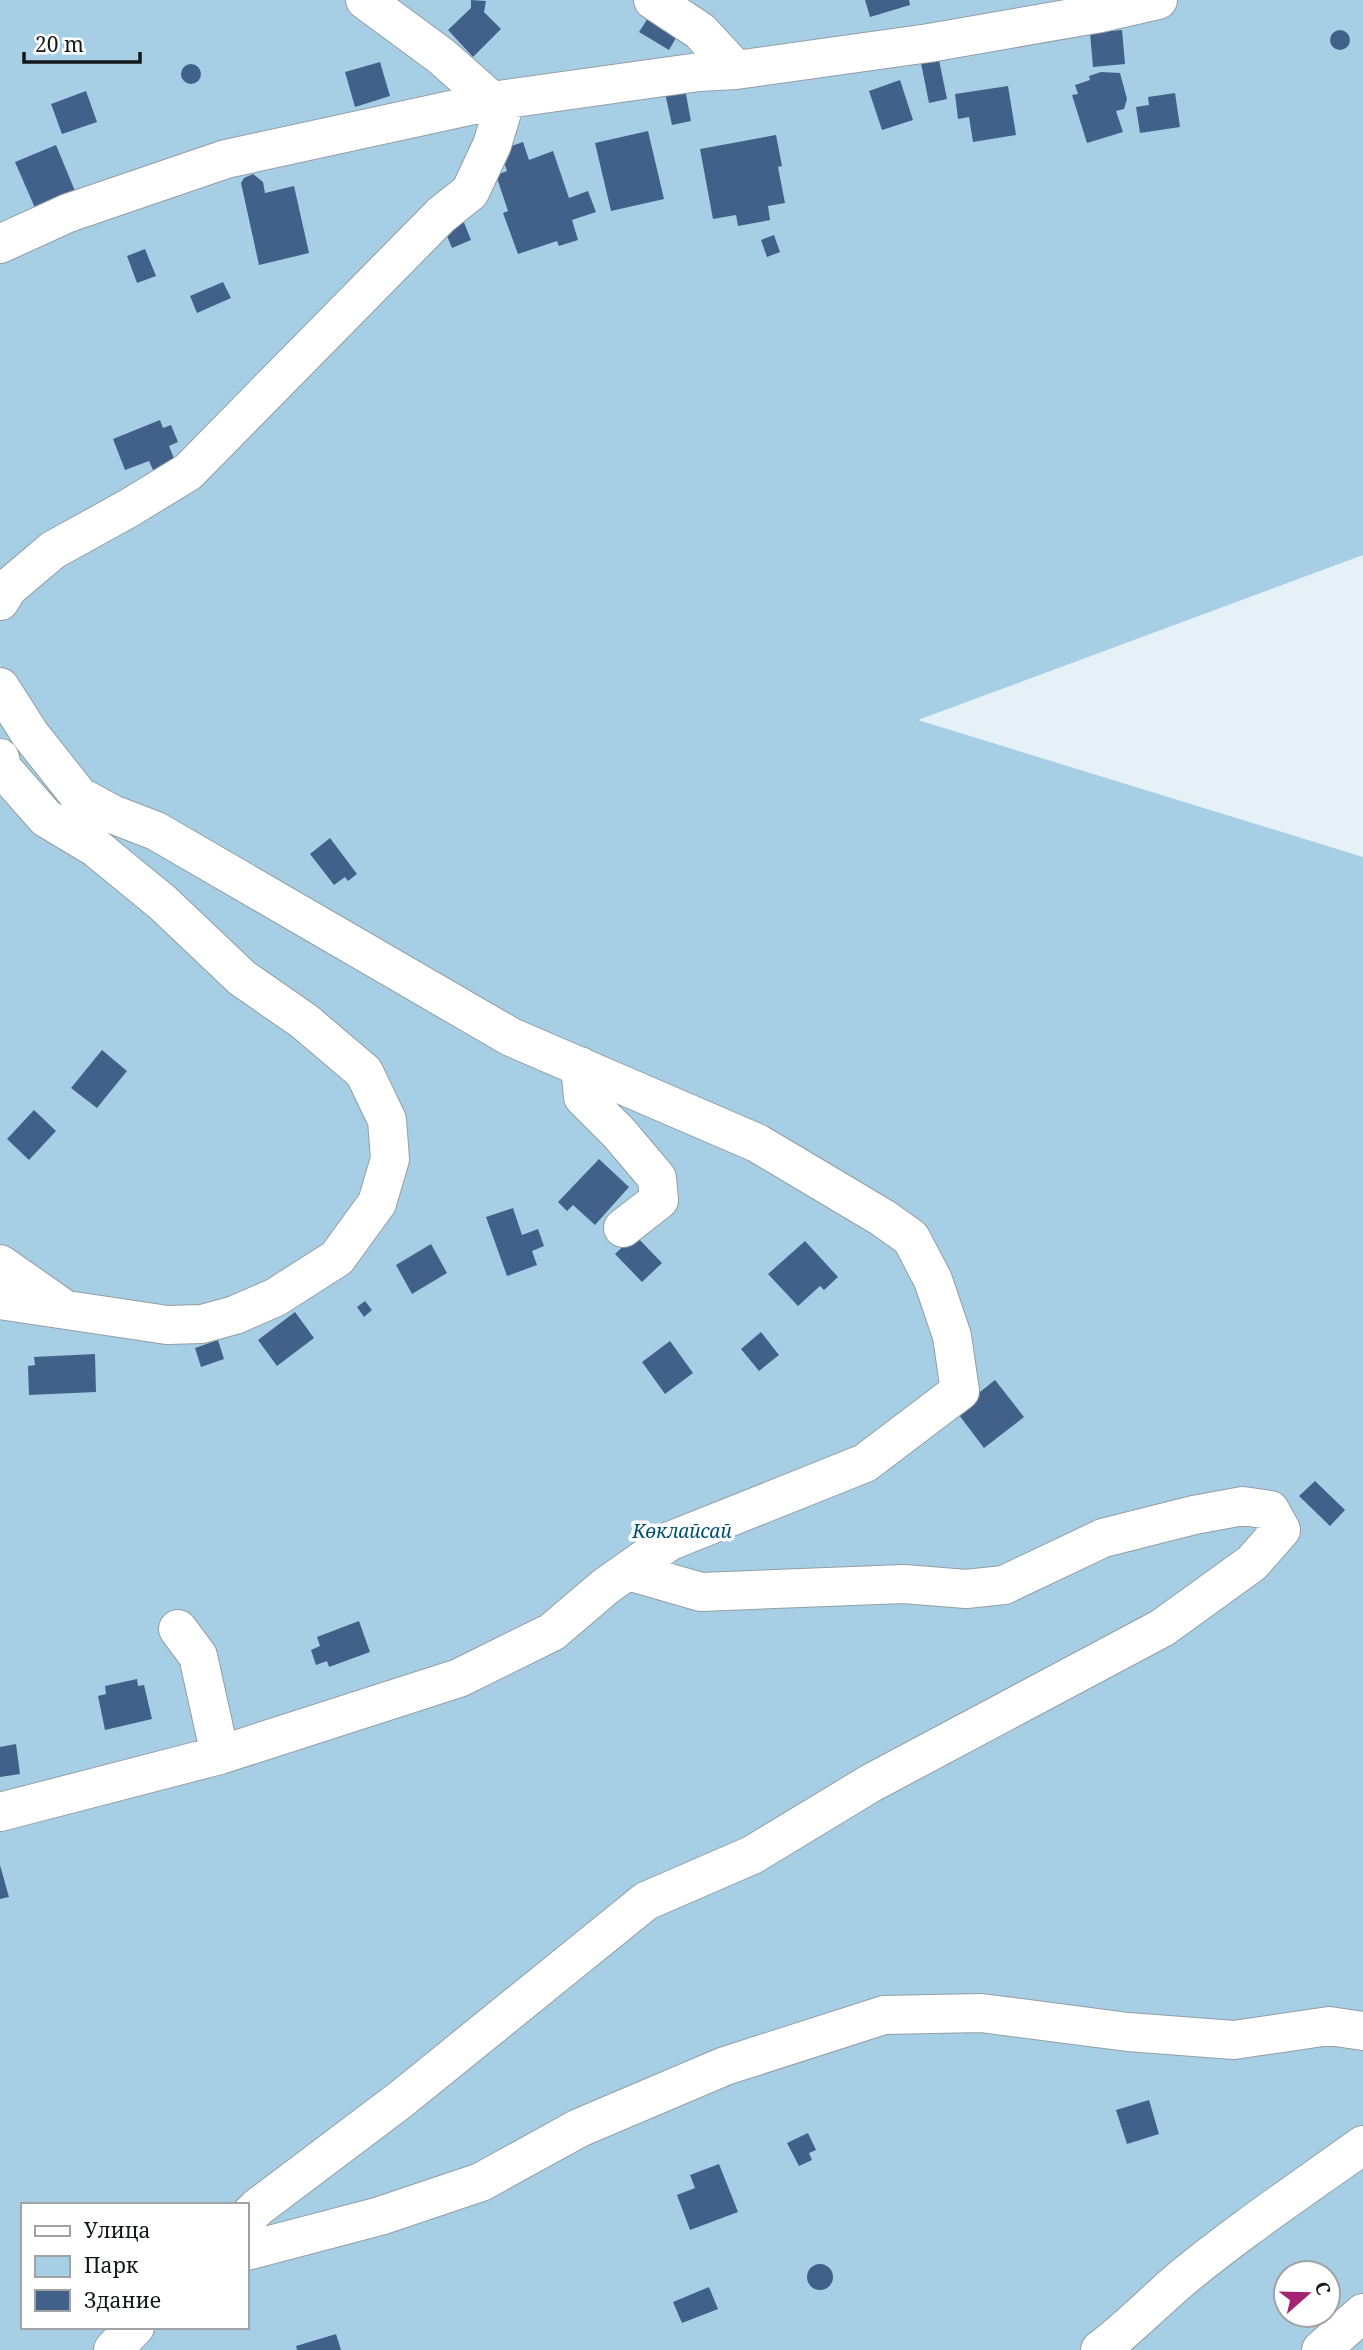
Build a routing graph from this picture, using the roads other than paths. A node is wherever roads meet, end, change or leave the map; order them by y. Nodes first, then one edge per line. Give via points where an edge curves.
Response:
1 (365, 0) edge
2 (653, 0) edge
3 (1158, 0) edge
4 (736, 70) junction
5 (499, 100) junction
6 (0, 244) edge
7 (0, 601) edge
8 (0, 687) edge
9 (0, 758) edge
10 (580, 1066) junction
11 (623, 1228) dead end
12 (0, 1264) edge
13 (0, 1300) edge
14 (65, 1310) junction
15 (628, 1570) junction
16 (178, 1629) dead end
17 (220, 1755) junction
18 (0, 1812) edge
19 (1363, 2031) edge
20 (1363, 2145) edge
21 (248, 2217) edge
22 (248, 2252) edge
23 (1363, 2313) edge
24 (133, 2329) edge
25 (113, 2350) edge
26 (1100, 2350) edge
27 (1321, 2350) edge

1 - 5 street
2 - 4 street via 700,31
3 - 4 street via 929,43
4 - 5 street
5 - 6 street via 226,159 68,213
5 - 7 street via 492,145 470,192 441,215 188,472 53,550 8,588
8 - 10 street via 79,796 156,831 511,1037
9 - 14 street via 2,768 46,818 96,848 242,978 304,1020 364,1072 387,1120 390,1159 377,1203 337,1258 276,1297 202,1324 167,1325
10 - 11 street via 583,1097 657,1178 659,1200
10 - 15 street via 757,1143 835,1187 911,1238 933,1280 952,1336 960,1391 865,1463 670,1541
12 - 14 street
13 - 14 street
15 - 17 street via 552,1632 458,1678
15 - 21 street via 701,1592 904,1584 966,1589 1004,1585 1103,1538 1194,1515 1243,1506 1270,1510 1281,1530 1252,1563 1162,1628 871,1783 752,1855 646,1901
16 - 17 street via 198,1656
17 - 18 street
19 - 22 street via 1329,2026 1234,2040 981,2013 884,2015 725,2066 579,2128 481,2182 380,2216
20 - 26 street via 1255,2220
23 - 27 street
24 - 25 street

